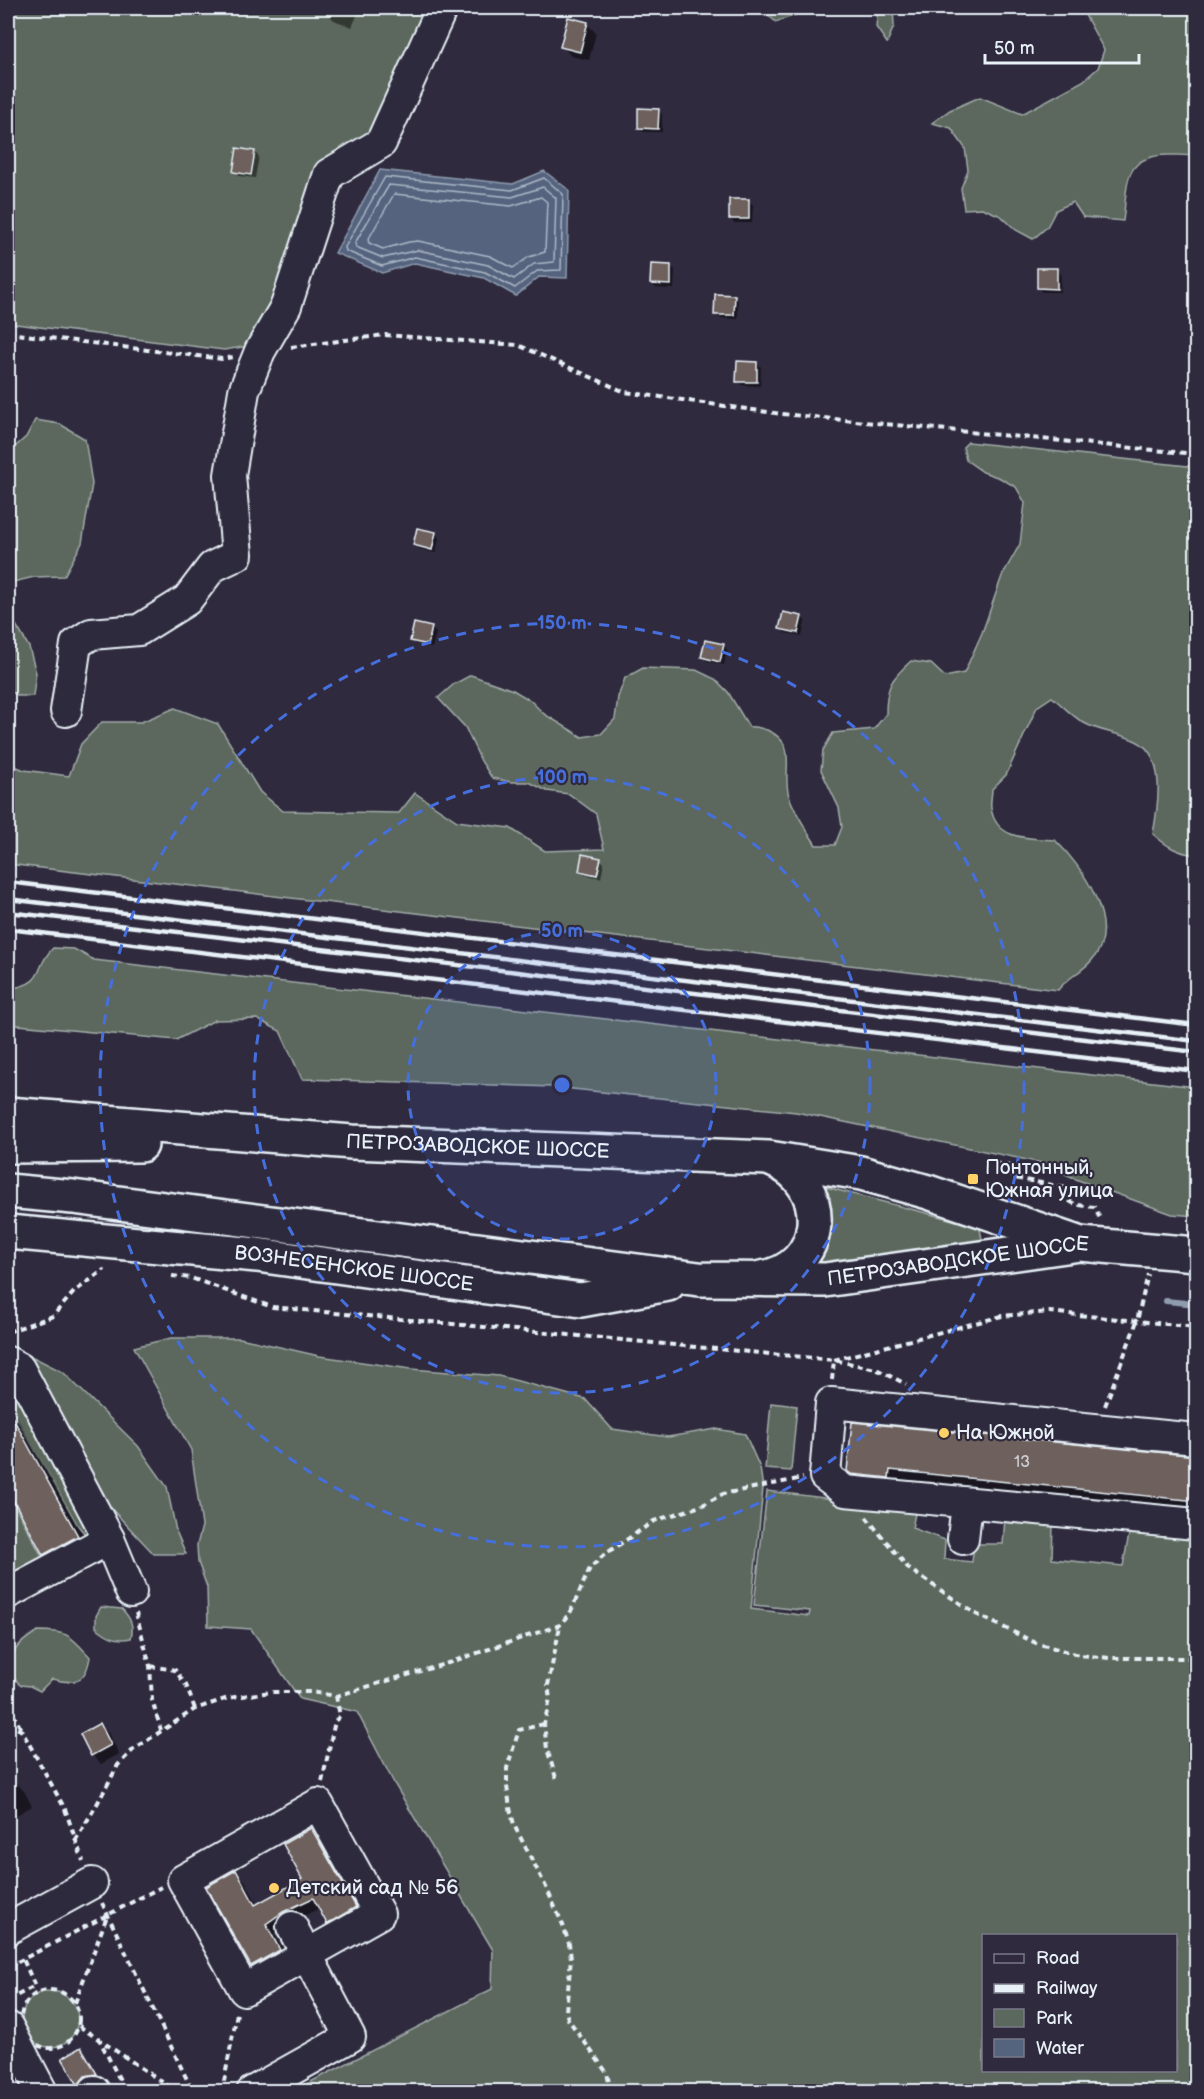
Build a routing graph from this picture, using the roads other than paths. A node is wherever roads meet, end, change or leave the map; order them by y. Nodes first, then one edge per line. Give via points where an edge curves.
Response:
1 (442, 8) edge
2 (66, 711) dead end
3 (8, 1114) edge
4 (352, 1142) junction
5 (8, 1146) edge
6 (769, 1158) junction
7 (8, 1191) edge
8 (8, 1232) edge
9 (1091, 1234) junction
10 (1197, 1254) edge
11 (699, 1279) junction
12 (753, 1279) junction
13 (8, 1362) edge
14 (1197, 1438) edge
15 (967, 1503) junction
16 (1197, 1524) edge
17 (109, 1539) junction
18 (963, 1539) dead end
19 (131, 1592) road end
20 (8, 1593) edge
21 (92, 1883) dead end
22 (292, 1927) dead end
23 (8, 1929) edge
24 (307, 1955) junction
25 (8, 2027) edge
26 (42, 2091) edge
27 (252, 2091) edge

1 - 2 lane via 381,143 329,174 286,306 260,351 244,391 230,475 237,555 212,567 187,600 139,630 91,634 75,644
3 - 4 main road, ПЕТРОЗАВОДСКОЕ ШОССЕ
4 - 5 main road
4 - 6 main road, ПЕТРОЗАВОДСКОЕ ШОССЕ
6 - 9 main road, ПЕТРОЗАВОДСКОЕ ШОССЕ via 861,1173
6 - 12 main road via 795,1172 804,1183 811,1196 814,1225 804,1253 794,1264 782,1272
7 - 11 main road, ПЕТРОЗАВОДСКОЕ ШОССЕ
8 - 11 main road, ВОЗНЕСЕНСКОЕ ШОССЕ via 257,1255 581,1300
9 - 10 main road
9 - 12 main road, ПЕТРОЗАВОДСКОЕ ШОССЕ via 825,1280
11 - 12 main road, ПЕТРОЗАВОДСКОЕ ШОССЕ
13 - 17 lane via 19,1368
14 - 15 lane via 831,1403 835,1483
15 - 16 lane
15 - 18 lane
17 - 19 lane
17 - 20 lane
21 - 23 lane
22 - 24 lane
24 - 24 lane via 380,1914 318,1804 183,1880 244,1990
24 - 27 lane via 350,2037
25 - 26 lane

